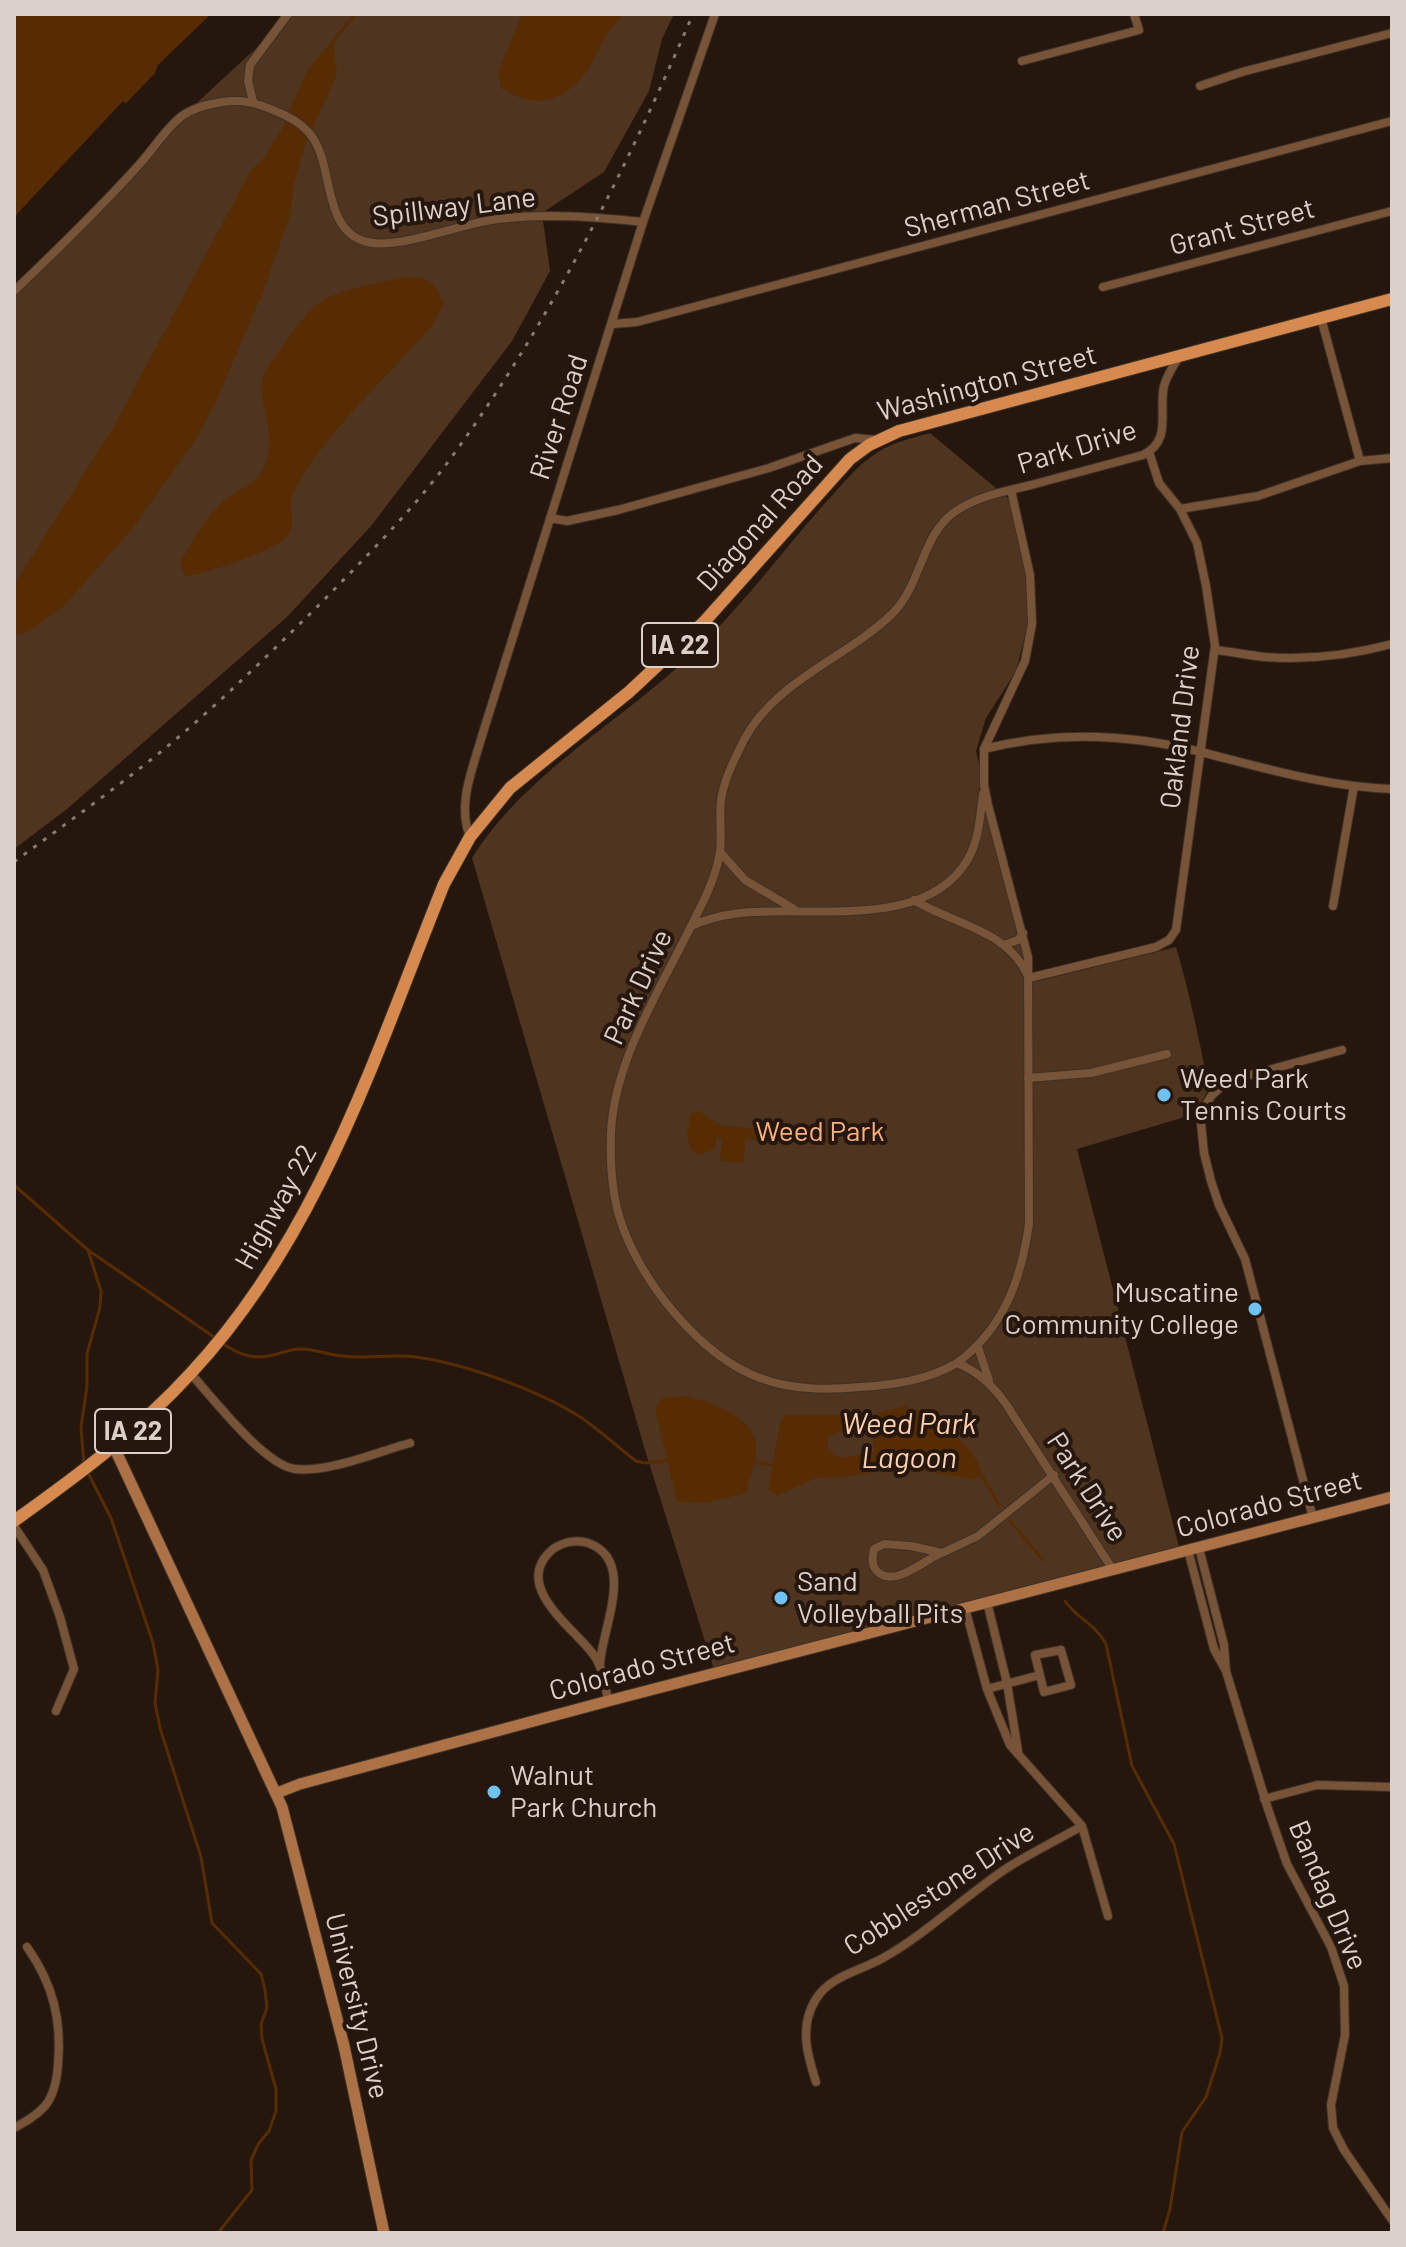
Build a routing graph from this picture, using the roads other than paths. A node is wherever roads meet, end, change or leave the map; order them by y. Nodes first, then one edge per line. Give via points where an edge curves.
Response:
1 (288, 14) edge
2 (715, 14) edge
3 (1134, 14) edge
4 (1392, 33) edge
5 (1022, 61) dead end
6 (1200, 86) dead end
7 (253, 101) junction
8 (1392, 121) edge
9 (1392, 211) edge
10 (643, 222) junction
11 (1103, 287) dead end
12 (14, 291) edge
13 (1392, 299) edge
14 (1321, 318) junction
15 (613, 324) junction
16 (1179, 356) junction
17 (878, 440) junction
18 (1149, 452) junction
19 (1392, 458) edge
20 (1360, 461) junction
21 (1011, 490) junction
22 (1180, 509) junction
23 (550, 518) junction
24 (1392, 644) edge
25 (1215, 650) junction
26 (984, 749) junction
27 (1200, 752) junction
28 (984, 785) junction
29 (1354, 786) junction
30 (1392, 789) edge
31 (470, 837) junction
32 (720, 852) junction
33 (914, 900) junction
34 (1333, 906) dead end
35 (800, 912) junction
36 (691, 926) junction
37 (1023, 933) junction
38 (1004, 945) junction
39 (1029, 978) junction
40 (1342, 1050) dead end
41 (1167, 1054) dead end
42 (1028, 1078) junction
43 (978, 1347) junction
44 (957, 1363) junction
45 (191, 1374) junction
46 (989, 1382) junction
47 (410, 1443) dead end
48 (114, 1447) junction
49 (1054, 1475) junction
50 (1392, 1497) edge
51 (1313, 1518) junction
52 (14, 1524) edge
53 (1194, 1549) junction
54 (942, 1553) junction
55 (1113, 1570) junction
56 (987, 1602) junction
57 (965, 1608) junction
58 (600, 1664) junction
59 (1040, 1675) junction
60 (1007, 1683) junction
61 (987, 1689) junction
62 (608, 1701) junction
63 (56, 1711) dead end
64 (1019, 1751) junction
65 (1392, 1787) edge
66 (277, 1793) junction
67 (1264, 1799) junction
68 (1082, 1826) junction
69 (1108, 1916) dead end
70 (27, 1947) dead end
71 (816, 2082) dead end
72 (14, 2128) edge
73 (1392, 2220) edge
74 (384, 2233) edge

1 - 7 street via 250,65
2 - 10 street, River Road
3 - 5 street via 1139,30
4 - 6 street
7 - 10 street, Spillway Lane via 311,134 325,160 338,217 368,242 510,218 599,216
7 - 12 street via 219,103 182,116
8 - 15 street, Sherman Street via 637,322
9 - 11 street, Grant Street
10 - 15 street, River Road
13 - 14 main road, Washington Street / IA 22
14 - 16 main road, Washington Street / IA 22
14 - 20 street
15 - 23 street, River Road
16 - 17 main road, Washington Street / IA 22
16 - 18 street, Park Drive via 1164,387 1161,437
17 - 23 street, Washington Street via 855,438 618,510 567,521
17 - 31 main road, Diagonal Road / IA 22 via 836,472 704,622 629,692 521,779
18 - 21 street, Park Drive
18 - 22 street, Oakland Drive via 1159,483
19 - 20 street
20 - 22 street via 1258,496
21 - 26 street, Park Drive via 1030,575 1032,624 1025,661
21 - 32 street, Park Drive via 967,505 944,520 893,613 763,712 744,740 725,786
22 - 25 street, Oakland Drive via 1197,543
23 - 31 street, River Road via 469,782 464,817
24 - 25 street via 1304,657
25 - 27 street, Oakland Drive
26 - 27 street via 1084,736
26 - 28 street, Park Drive
27 - 29 street
27 - 39 street, Oakland Drive via 1176,930 1163,944
28 - 33 street via 970,857 942,887
28 - 37 street, Park Drive
29 - 30 street
29 - 34 street
31 - 45 main road, Highway 22 / IA 22 via 444,884 307,1210 264,1281
32 - 35 street via 745,880
32 - 36 street, Park Drive
33 - 35 street via 832,913
33 - 38 street via 973,925
35 - 36 street via 734,914
36 - 44 street, Park Drive via 630,1053 612,1118 620,1218 659,1293 704,1343 738,1369 772,1382 813,1389 879,1386 929,1376
37 - 38 street
37 - 39 street, Park Drive
38 - 39 street
39 - 42 street, Park Drive
40 - 51 street via 1228,1081 1205,1106 1201,1124 1211,1181 1245,1259
41 - 42 street via 1091,1073
42 - 43 street, Park Drive via 1030,1199 1025,1251 1009,1301
43 - 44 street, Park Drive
43 - 46 street
44 - 46 street, Park Drive
45 - 47 street via 265,1454 290,1468 313,1469
45 - 48 main road, Highway 22 / IA 22
46 - 49 street, Park Drive
48 - 52 main road, Highway 22 / IA 22
48 - 66 street
49 - 54 street via 978,1536
49 - 55 street, Park Drive
50 - 51 street, Colorado Street
51 - 53 street, Colorado Street
52 - 63 street via 43,1570 74,1669
53 - 55 street, Colorado Street
53 - 67 street, Bandag Drive via 1214,1649 1226,1671
54 - 54 street via 892,1577 879,1573 872,1559 874,1549 884,1544
55 - 56 street, Colorado Street
56 - 57 street, Colorado Street
56 - 60 street, Cobblestone Drive
57 - 61 street, Cobblestone Drive
57 - 62 street, Colorado Street
58 - 58 street via 613,1568 598,1548 566,1542 542,1565 540,1588 548,1606
58 - 62 street
59 - 59 street via 1044,1692 1071,1685 1061,1650 1035,1655
59 - 60 street
60 - 61 street
60 - 64 street, Cobblestone Drive
61 - 64 street, Cobblestone Drive via 1010,1745
62 - 66 street, Colorado Street
64 - 68 street, Cobblestone Drive
65 - 67 street via 1317,1785
66 - 74 street, University Drive via 344,2046
67 - 73 street, Bandag Drive via 1287,1864 1331,1947 1344,1986 1345,2035 1331,2105 1333,2128
68 - 69 street, Cobblestone Drive
68 - 71 street, Cobblestone Drive via 1008,1868 884,1958 832,1982 809,2011 805,2032
70 - 72 street via 53,1997 59,2047 49,2101

